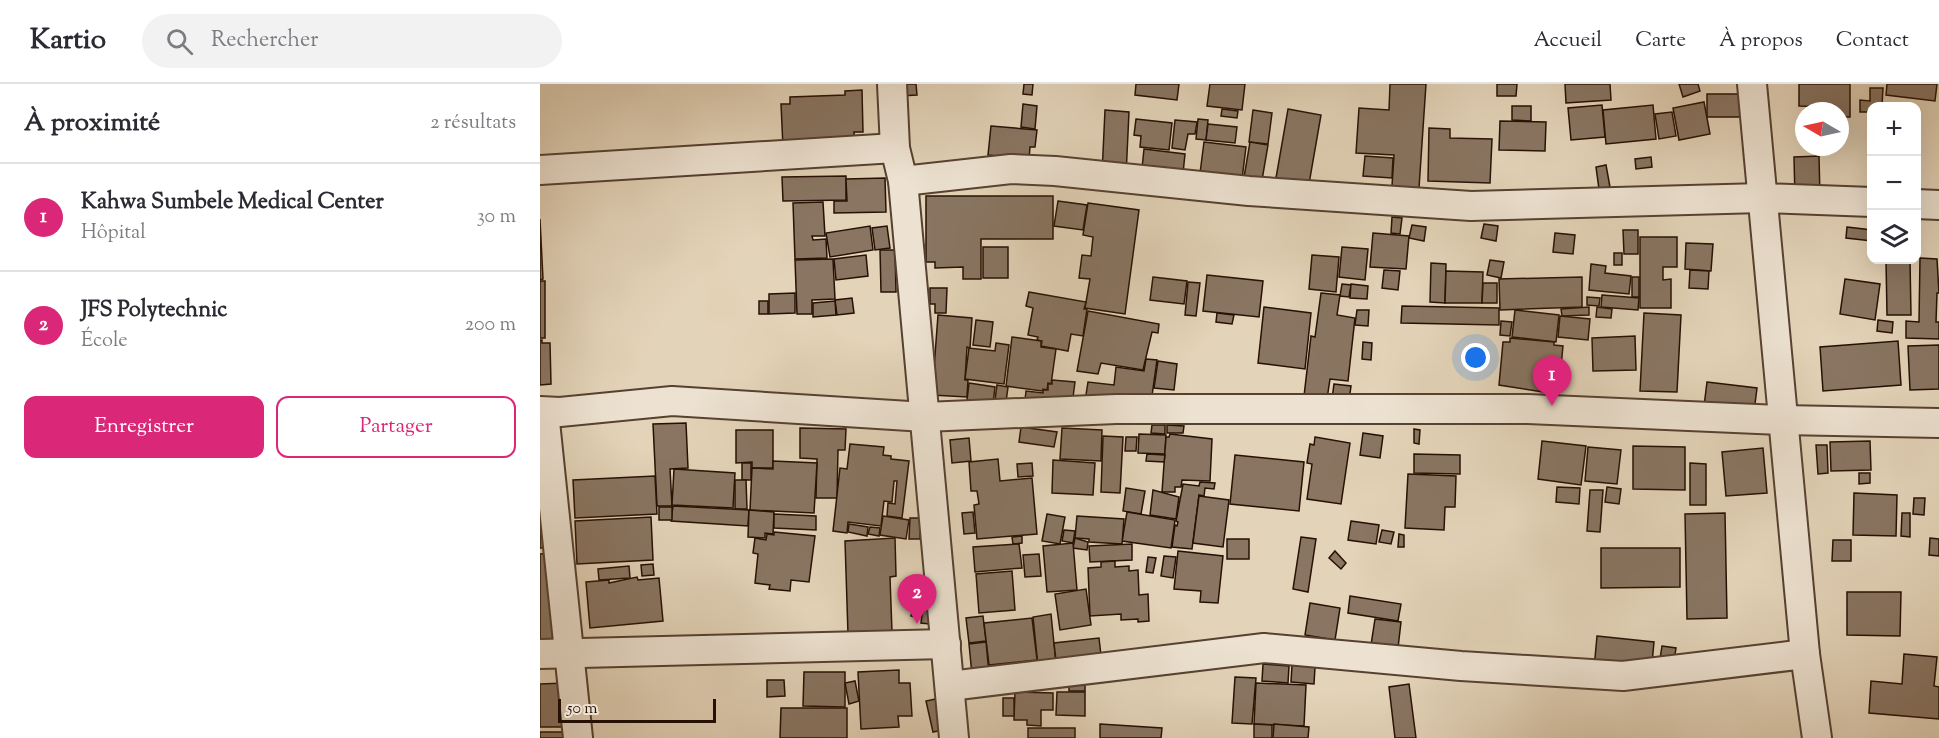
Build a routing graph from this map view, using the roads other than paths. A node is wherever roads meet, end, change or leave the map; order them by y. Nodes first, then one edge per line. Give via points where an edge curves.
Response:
1 (892, 84) edge
2 (1752, 84) edge
3 (896, 148) junction
4 (540, 170) edge
5 (903, 181) junction
6 (1762, 198) junction
7 (1867, 202) edge
8 (1921, 204) edge
9 (1939, 205) edge
10 (542, 412) edge
11 (925, 417) junction
12 (1782, 420) junction
13 (1939, 423) edge
14 (946, 644) junction
15 (570, 653) junction
16 (540, 654) edge
17 (1805, 654) junction
18 (950, 686) junction
19 (578, 738) edge
20 (954, 738) edge
21 (1817, 738) edge

1 - 3 street
2 - 6 street
3 - 4 street
3 - 5 street
5 - 6 street via 1022,169 1249,191 1471,206
5 - 11 street
6 - 7 street
6 - 12 street
8 - 9 street
10 - 11 street via 699,401
10 - 15 street
11 - 12 street via 1116,410 1528,409
11 - 14 street
12 - 13 street
12 - 17 street
14 - 15 street
14 - 18 street
15 - 16 street
15 - 19 street
17 - 18 street via 1623,676 1264,648
17 - 21 street
18 - 20 street

